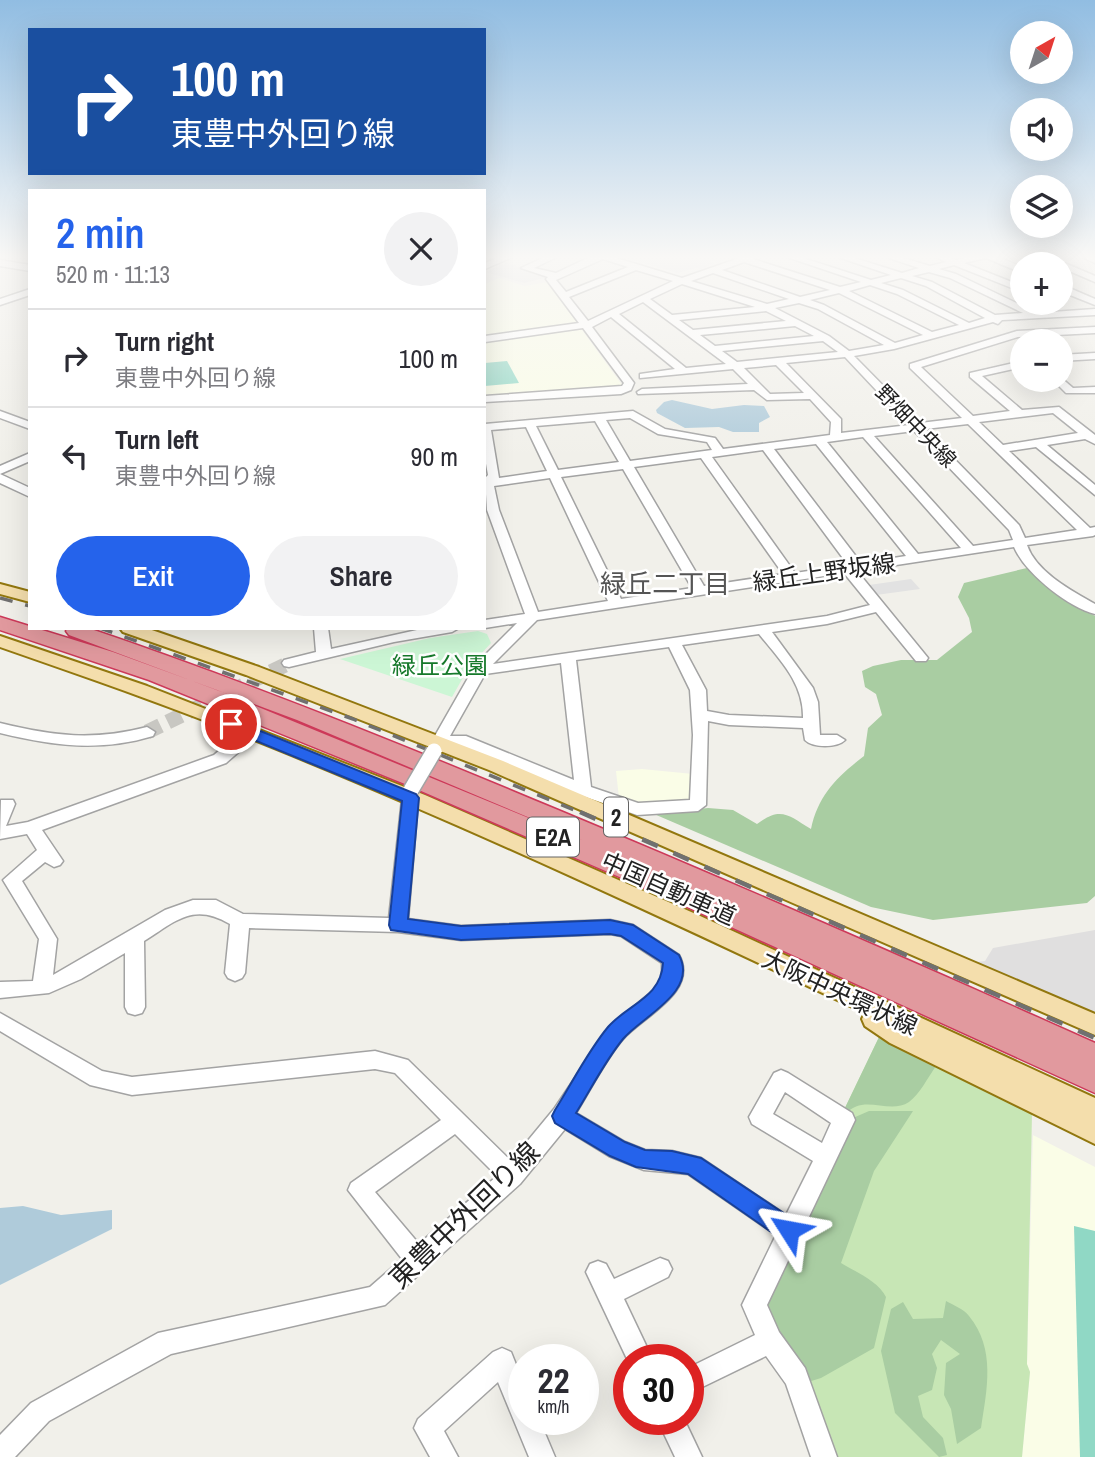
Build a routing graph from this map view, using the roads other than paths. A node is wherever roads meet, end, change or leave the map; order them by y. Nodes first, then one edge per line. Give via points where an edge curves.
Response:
1 (585, 323) edge
2 (594, 323) edge
3 (624, 323) edge
4 (677, 323) edge
5 (796, 323) joint
6 (849, 323) edge
7 (905, 323) edge
8 (962, 323) edge
9 (979, 323) edge
10 (587, 326) junction
11 (968, 326) junction
12 (1095, 330) edge
13 (1073, 332) edge
14 (692, 333) junction
15 (932, 337) junction
16 (1010, 337) edge
17 (825, 338) junction
18 (486, 339) edge
19 (894, 346) junction
20 (713, 349) junction
21 (847, 354) junction
22 (1095, 356) edge
23 (1073, 357) edge
24 (779, 362) junction
25 (737, 367) junction
26 (1010, 367) edge
27 (684, 371) junction
28 (644, 376) dead end
29 (757, 387) junction
30 (1095, 390) edge
31 (1073, 391) edge
32 (642, 392) dead end
33 (813, 396) junction
34 (486, 399) edge
35 (0, 414) edge
36 (1020, 414) junction
37 (598, 416) junction
38 (970, 421) junction
39 (529, 422) junction
40 (28, 425) edge
41 (487, 427) edge
42 (916, 428) junction
43 (866, 434) junction
44 (1091, 435) edge
45 (835, 437) junction
46 (818, 439) junction
47 (1038, 443) junction
48 (765, 446) junction
49 (1000, 449) junction
50 (719, 452) junction
51 (704, 454) junction
52 (28, 457) edge
53 (626, 464) junction
54 (489, 466) edge
55 (0, 470) edge
56 (556, 474) junction
57 (0, 478) edge
58 (486, 483) edge
59 (1095, 490) edge
60 (28, 492) edge
61 (1091, 532) edge
62 (1020, 544) junction
63 (971, 551) junction
64 (915, 559) junction
65 (853, 568) junction
66 (791, 576) junction
67 (0, 589) edge
68 (700, 591) junction
69 (28, 596) edge
70 (615, 602) junction
71 (878, 607) junction
72 (0, 608) edge
73 (1095, 610) edge
74 (28, 616) edge
75 (533, 616) junction
76 (0, 623) edge
77 (486, 624) edge
78 (486, 625) edge
79 (761, 628) junction
80 (72, 630) edge
81 (135, 630) edge
82 (321, 630) edge
83 (428, 630) edge
84 (393, 633) edge
85 (0, 641) edge
86 (673, 641) junction
87 (502, 644) junction
88 (324, 654) junction
89 (568, 657) junction
90 (921, 658) dead end
91 (289, 663) tunnel mouth
92 (479, 670) junction
93 (701, 715) junction
94 (810, 723) junction
95 (0, 728) edge
96 (147, 732) tunnel mouth
97 (251, 732) junction
98 (836, 740) dead end
99 (436, 747) junction
100 (583, 790) junction
101 (411, 794) junction
102 (7, 804) dead end
103 (0, 822) edge
104 (31, 827) junction
105 (0, 833) edge
106 (240, 921) junction
107 (398, 925) junction
108 (134, 937) junction
109 (235, 973) dead end
110 (827, 987) junction
111 (42, 988) junction
112 (0, 990) edge
113 (135, 1007) dead end
114 (1095, 1025) edge
115 (4, 1028) edge
116 (1095, 1056) edge
117 (1095, 1080) edge
118 (1095, 1110) edge
119 (562, 1116) junction
120 (456, 1121) junction
121 (1095, 1132) edge
122 (825, 1157) dead end
123 (512, 1177) junction
124 (789, 1230) junction
125 (419, 1261) junction
126 (660, 1269) dead end
127 (597, 1272) dead end
128 (608, 1294) junction
129 (769, 1341) junction
130 (633, 1344) edge
131 (704, 1373) edge
132 (508, 1376) edge
133 (533, 1435) edge
134 (678, 1435) edge
135 (0, 1454) edge
136 (446, 1457) edge
137 (542, 1457) edge
138 (689, 1457) edge
139 (824, 1457) edge

1 - 10 street
2 - 10 street
3 - 27 street
4 - 14 street
5 - 14 street
5 - 17 street, 野畑中央線
6 - 19 street
7 - 15 street
8 - 11 street
9 - 11 street
10 - 18 street
10 - 34 street via 629,383 627,388
11 - 15 street
12 - 13 street
14 - 20 street
15 - 19 street
16 - 38 street via 914,366
17 - 20 street
17 - 21 street, 野畑中央線
19 - 21 street
20 - 25 street
21 - 24 street
21 - 42 street, 野畑中央線
22 - 23 street
24 - 25 street
24 - 33 street
25 - 27 street
25 - 29 street
26 - 36 street via 974,375
27 - 28 street
29 - 32 street
29 - 33 street via 767,397
30 - 31 street
33 - 45 street via 837,421
35 - 40 street
36 - 38 street
36 - 44 street via 1055,409
37 - 39 street
37 - 50 street via 633,414 659,432 711,440
37 - 53 street
38 - 42 street
38 - 49 street
39 - 41 street
39 - 56 street
41 - 54 street
42 - 43 street
42 - 62 street, 野畑中央線 via 1014,528
43 - 45 street
43 - 63 street
44 - 47 street
45 - 46 street
46 - 48 street
46 - 64 street
47 - 49 street
47 - 59 street
48 - 50 street
48 - 65 street
49 - 61 street
50 - 51 street
51 - 53 street
51 - 66 street
52 - 55 street
53 - 56 street
53 - 68 street
54 - 58 street via 494,476
56 - 58 street
56 - 70 street
57 - 60 street
58 - 75 street
61 - 62 street, 緑丘上野坂線
62 - 63 street, 緑丘上野坂線
62 - 73 street via 1047,578
63 - 64 street, 緑丘上野坂線
64 - 65 street, 緑丘上野坂線
65 - 66 street, 緑丘上野坂線
65 - 71 street
66 - 68 street, 緑丘上野坂線
67 - 69 main road
68 - 70 street, 緑丘上野坂線
70 - 75 street, 緑丘上野坂線
71 - 79 street via 827,620
71 - 90 street
72 - 74 highway
75 - 77 street, 緑丘上野坂線
75 - 87 street
76 - 117 highway, 中国自動車道 / E2A via 169,680 455,795
78 - 87 street via 502,633
79 - 86 street
79 - 94 street via 809,695
80 - 116 highway, 中国自動車道 / E2A via 384,745 757,903
81 - 99 main road, 2 via 289,685
82 - 88 street
83 - 84 street
84 - 88 street
85 - 97 main road, 大阪中央環状線
86 - 89 street
86 - 93 street via 698,690
87 - 92 street
88 - 91 street
89 - 92 street
89 - 100 street
92 - 99 street
93 - 94 street
93 - 100 street via 698,806 637,808
94 - 98 street via 813,740
95 - 96 street via 69,743 110,741
97 - 101 main road, 大阪中央環状線
97 - 104 street via 220,759
99 - 100 street via 460,740
99 - 101 street, bridge
99 - 114 main road, 2 via 651,831
101 - 107 street
101 - 110 main road, 大阪中央環状線
102 - 103 street
104 - 105 street
104 - 111 street via 51,856 12,880 48,939
106 - 107 street
106 - 108 street via 216,907 193,907
106 - 109 street
107 - 119 street, 東豊中外回り線 via 461,933 610,927 626,930 672,960 672,980 661,995 616,1032
108 - 111 street
108 - 113 street
110 - 118 main road, 大阪中央環状線
110 - 121 main road via 899,1036
111 - 112 street
115 - 120 street via 97,1079 132,1086 374,1060 401,1066
119 - 123 street, 東豊中外回り線
119 - 124 street via 644,1160 693,1165
120 - 123 street
120 - 125 street via 359,1190
122 - 124 street
123 - 125 street, 東豊中外回り線
124 - 129 street via 754,1305
125 - 135 street, 東豊中外回り線 via 376,1297 167,1342 40,1412
126 - 128 street
127 - 128 street
128 - 130 street
129 - 131 street
129 - 139 street via 796,1377
132 - 136 street via 502,1361 428,1428
133 - 137 street
134 - 138 street

